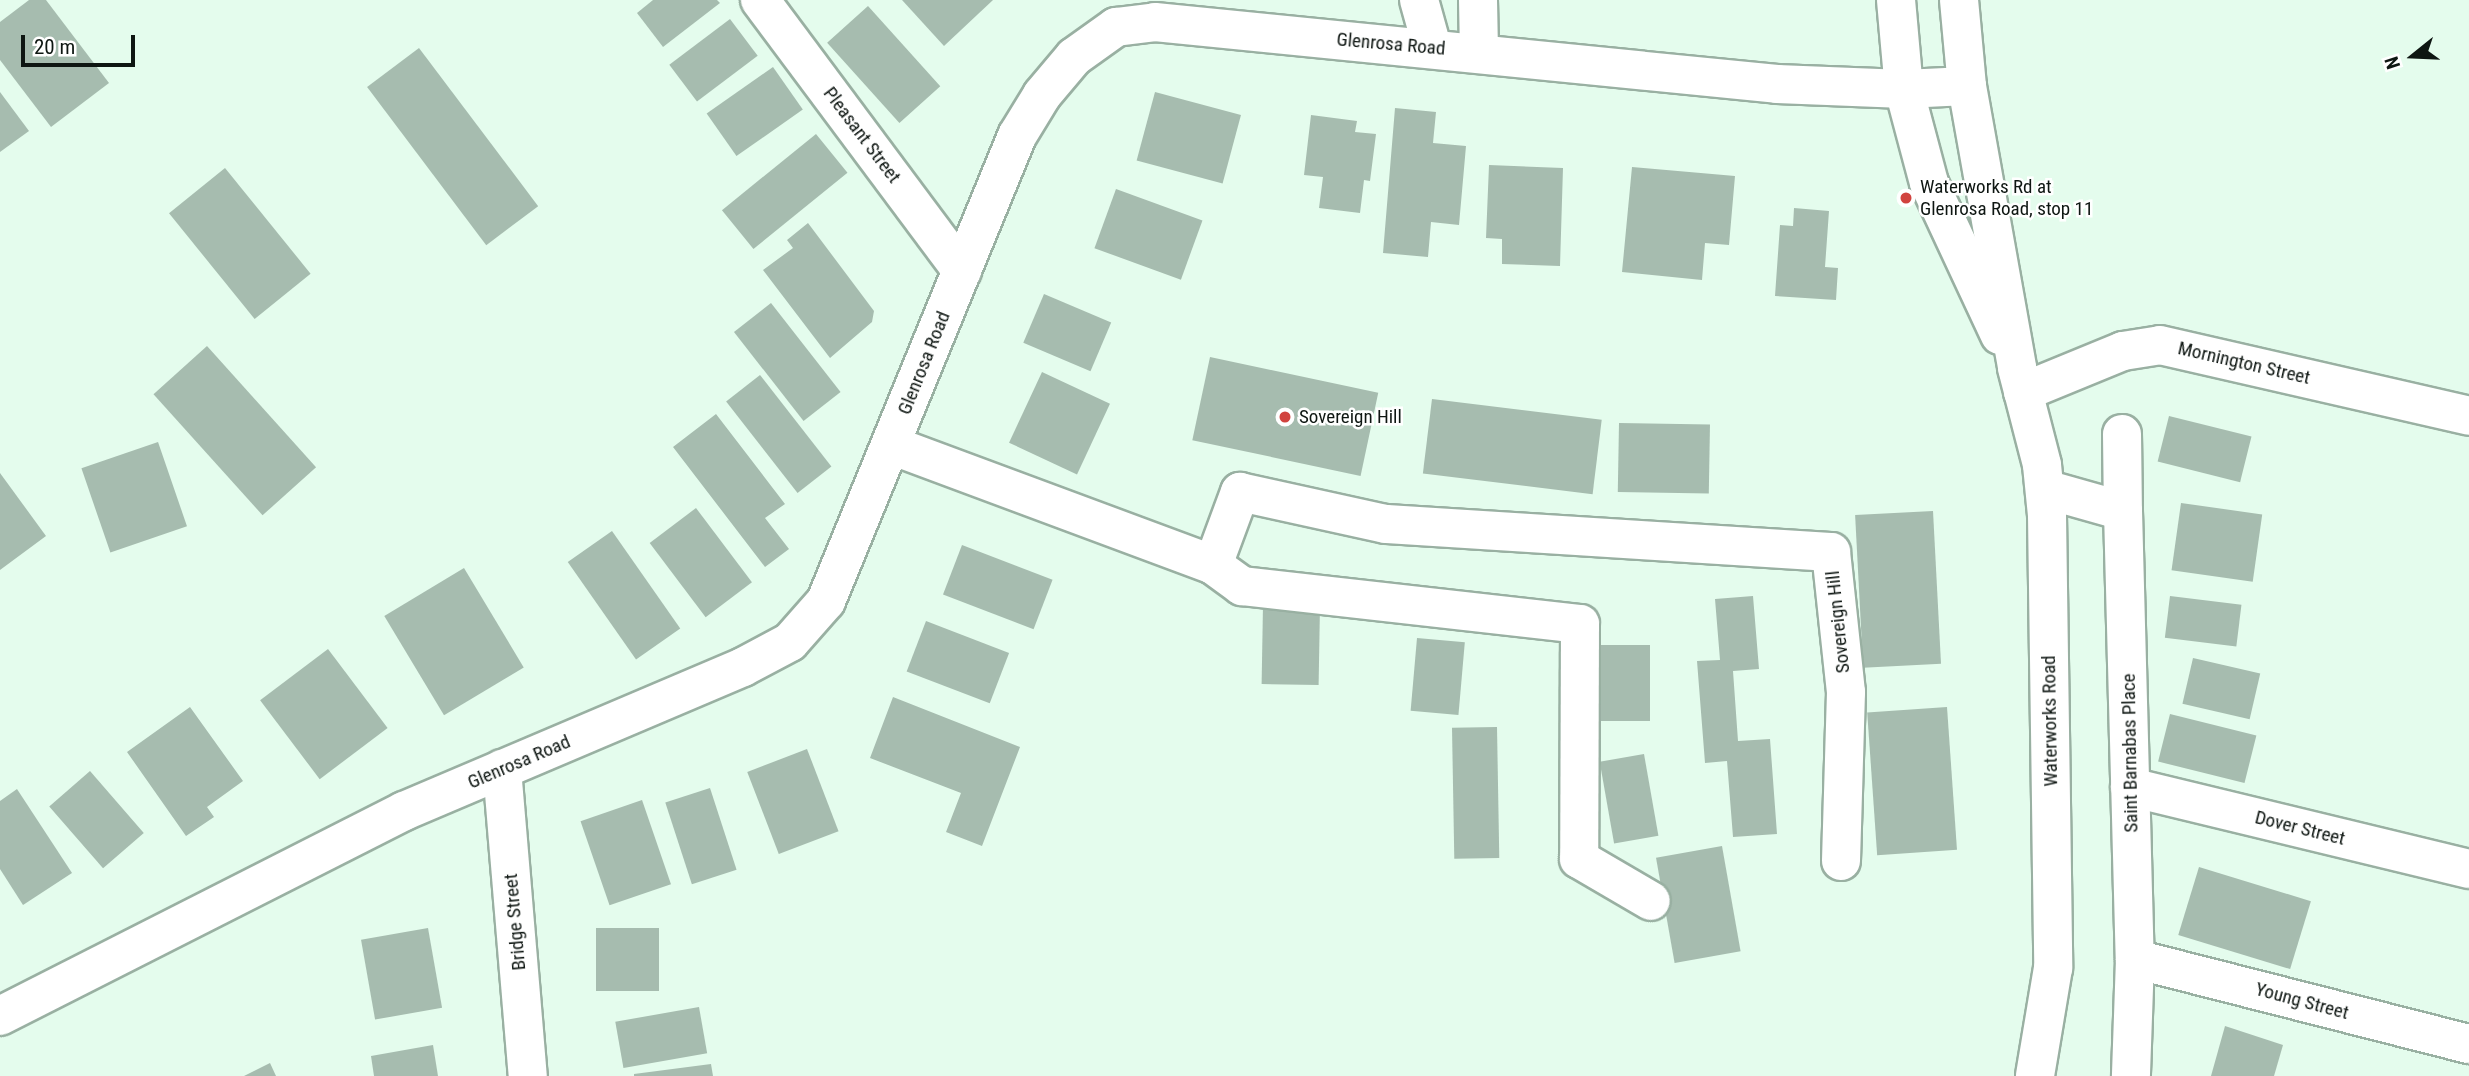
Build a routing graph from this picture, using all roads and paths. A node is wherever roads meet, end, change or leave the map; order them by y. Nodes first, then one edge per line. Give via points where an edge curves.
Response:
1 (760, 0) edge
2 (1419, 0) edge
3 (1478, 0) edge
4 (1896, 0) edge
5 (1959, 0) edge
6 (1432, 47) junction
7 (1479, 53) junction
8 (1967, 86) junction
9 (1904, 89) junction
10 (962, 271) junction
11 (2020, 380) junction
12 (2469, 416) edge
13 (2122, 434) dead end
14 (891, 445) junction
15 (2045, 489) junction
16 (2123, 511) junction
17 (1213, 565) junction
18 (502, 769) junction
19 (2130, 786) junction
20 (1841, 861) dead end
21 (2469, 869) edge
22 (1651, 901) dead end
23 (2135, 959) junction
24 (0, 1016) edge
25 (2469, 1044) edge
26 (528, 1076) edge
27 (2035, 1076) edge
28 (2131, 1076) edge

1 - 10 street, Pleasant Street
2 - 6 street
3 - 7 street
4 - 9 street, Waterworks Road
5 - 8 street, Waterworks Road
6 - 7 street, Glenrosa Road
6 - 10 street, Glenrosa Road via 1155,22 1116,27 1074,57 1031,110
7 - 9 street, Glenrosa Road via 1777,84
8 - 9 street, Glenrosa Road
8 - 11 street, Waterworks Road
9 - 11 street, Waterworks Road via 1942,218
10 - 14 street, Glenrosa Road
11 - 12 street, Mornington Street via 2160,345
11 - 15 street, Waterworks Road
13 - 16 street, Saint Barnabas Place
14 - 17 street
14 - 18 street, Glenrosa Road via 826,601 790,642 743,667
15 - 16 street
15 - 27 street, Waterworks Road via 2053,968
16 - 19 street, Saint Barnabas Place
17 - 20 street, Sovereign Hill via 1240,492 1386,524 1831,552 1846,692
17 - 22 street via 1241,586 1580,624 1579,859
18 - 24 street, Glenrosa Road via 404,811
18 - 26 street, Bridge Street
19 - 21 street, Dover Street
19 - 23 street, Saint Barnabas Place
23 - 25 street, Young Street
23 - 28 street, Saint Barnabas Place

